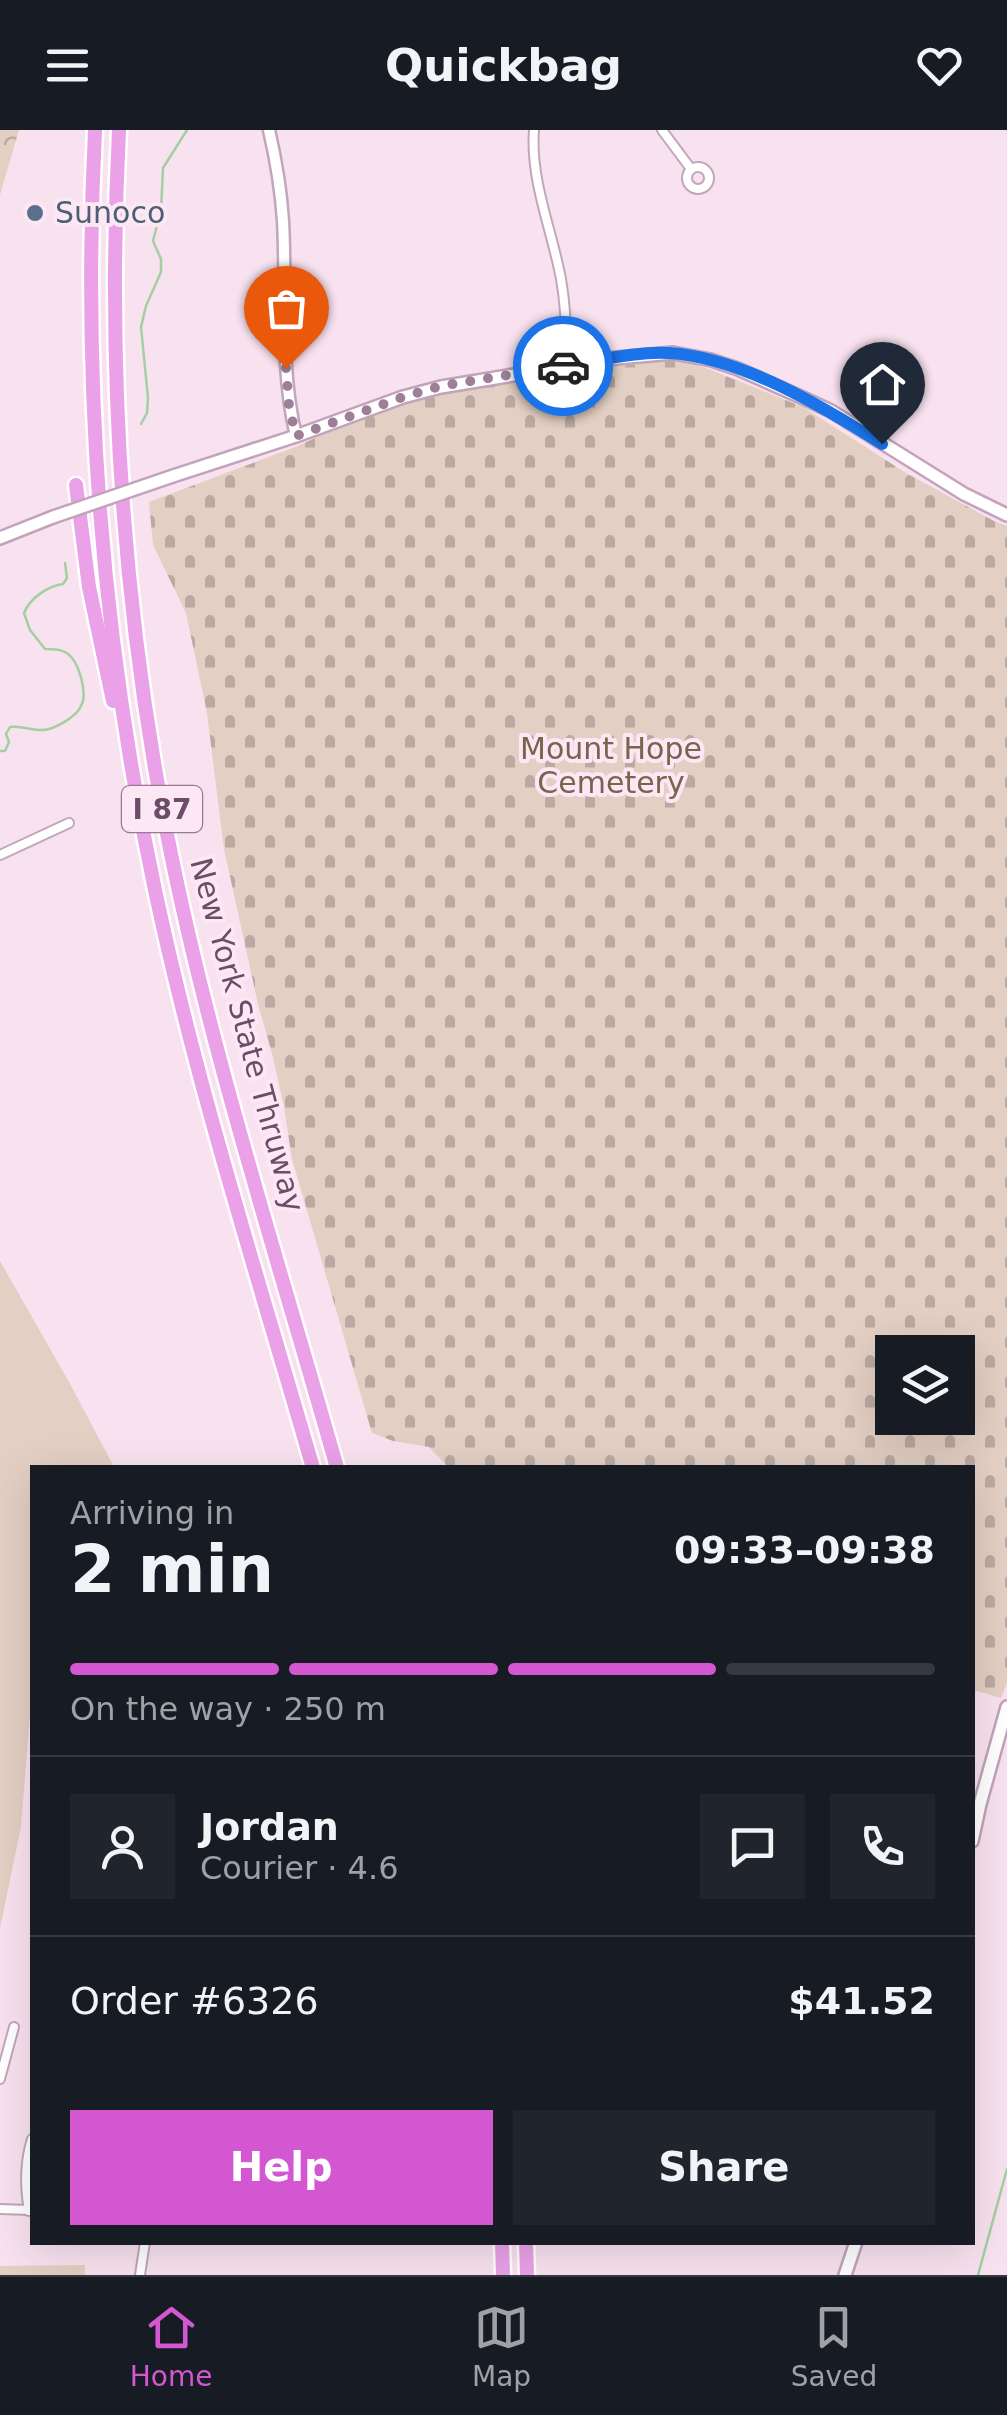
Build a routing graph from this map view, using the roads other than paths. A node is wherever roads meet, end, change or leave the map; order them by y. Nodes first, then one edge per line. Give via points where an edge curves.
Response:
1 (96, 130) edge
2 (119, 130) edge
3 (268, 130) edge
4 (534, 130) edge
5 (662, 130) edge
6 (691, 169) dead end
7 (566, 366) junction
8 (296, 436) junction
9 (76, 485) dead end
10 (1007, 515) edge
11 (0, 538) edge
12 (136, 792) junction
13 (69, 824) dead end
14 (0, 854) edge
15 (312, 1465) edge
16 (336, 1465) edge
17 (1007, 1706) edge
18 (975, 1828) edge
19 (14, 2027) dead end
20 (0, 2079) edge
21 (30, 2146) edge
22 (30, 2207) edge
23 (0, 2209) edge
24 (30, 2210) edge
25 (145, 2245) edge
26 (502, 2245) edge
27 (526, 2245) edge
28 (855, 2245) edge
29 (140, 2275) edge
30 (504, 2275) edge
31 (527, 2275) edge
32 (845, 2275) edge

1 - 12 highway, New York State Thruway / I 87 via 95,432 112,629
2 - 16 highway, New York State Thruway / I 87 via 118,430 151,742 205,1002
3 - 8 street via 281,195 286,368
4 - 7 street via 536,172 567,319
5 - 6 street
7 - 8 main road via 441,386
7 - 10 main road via 660,353 712,360 830,412
8 - 11 main road, bridge
9 - 12 highway via 98,635
12 - 15 highway, New York State Thruway / I 87 via 185,1018
13 - 14 street
17 - 18 main road
19 - 20 street
21 - 22 street
23 - 24 street
25 - 29 street
26 - 30 highway
27 - 31 highway
28 - 32 main road

